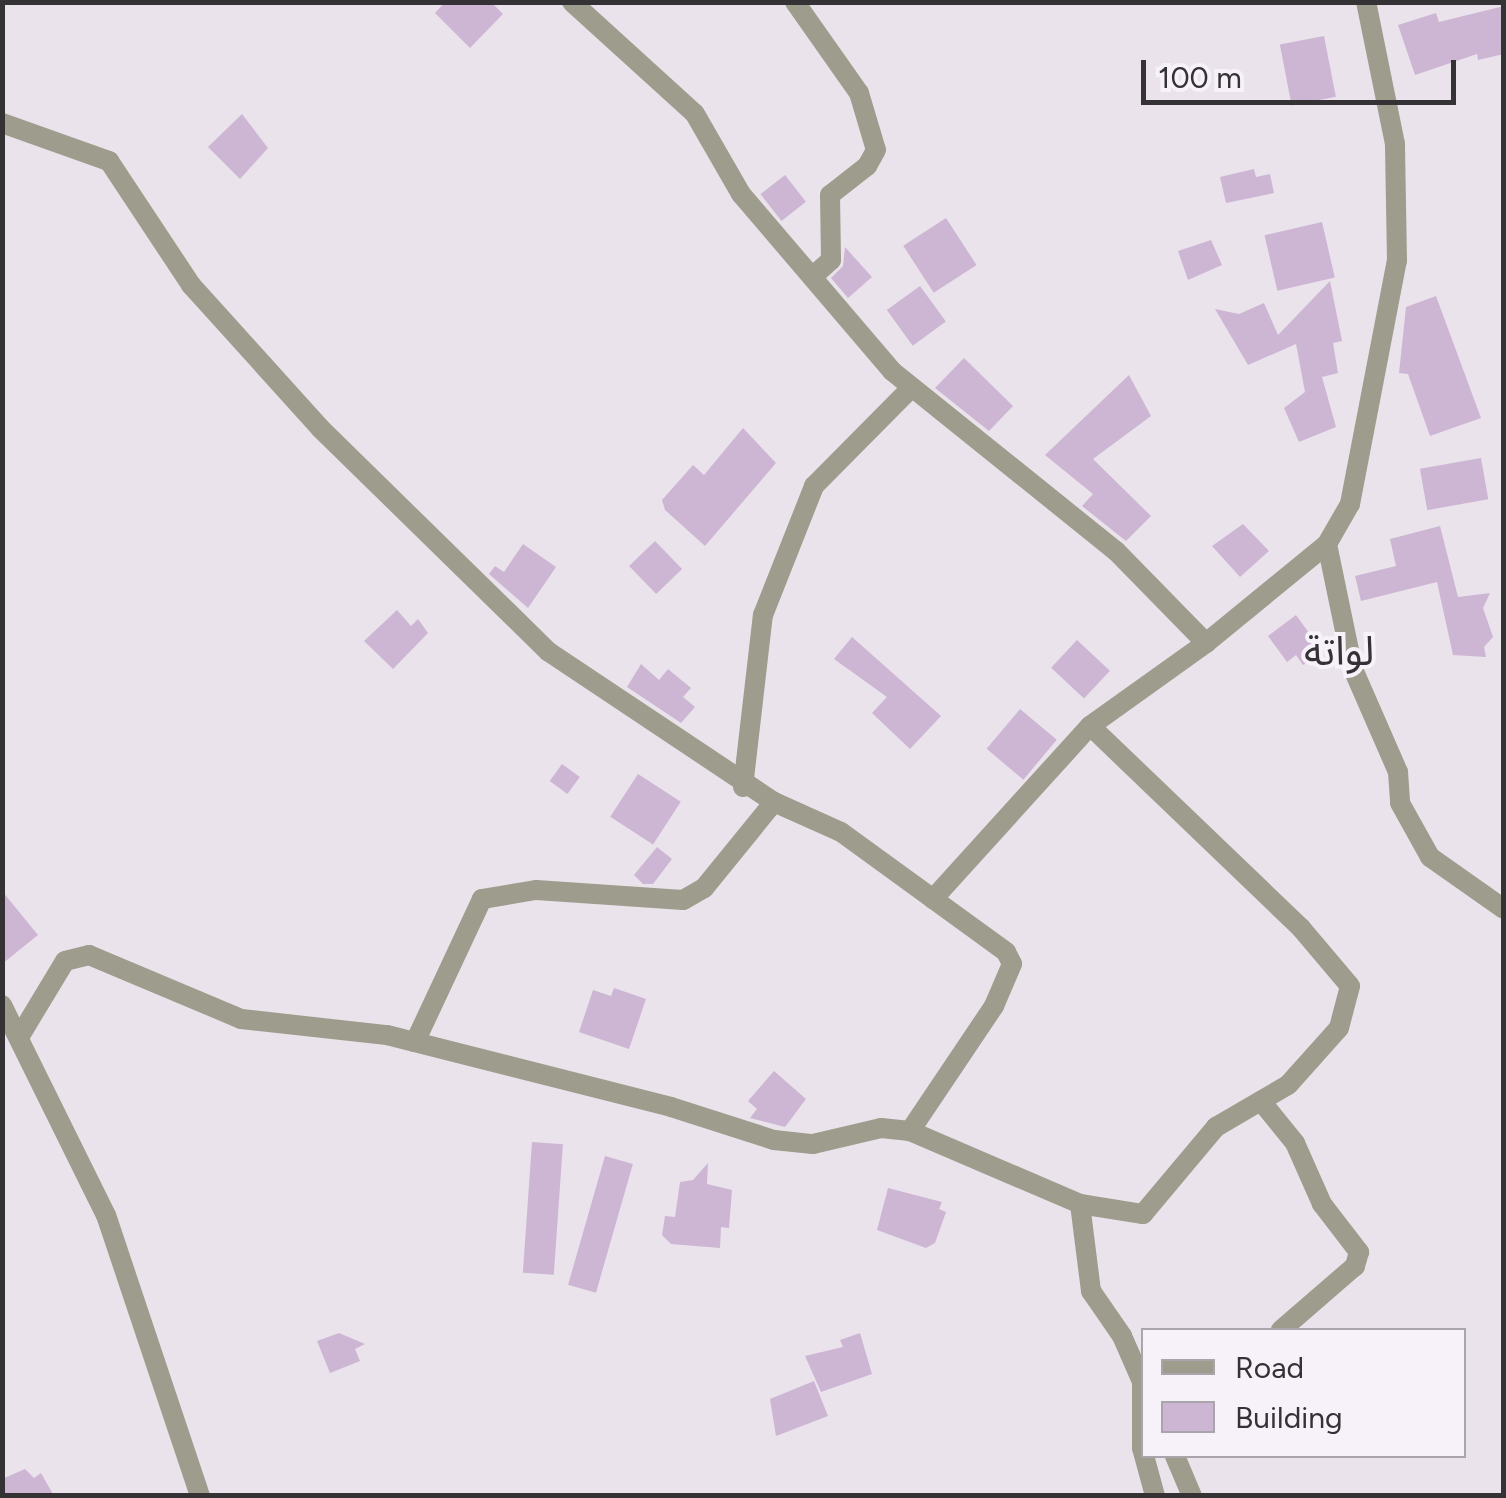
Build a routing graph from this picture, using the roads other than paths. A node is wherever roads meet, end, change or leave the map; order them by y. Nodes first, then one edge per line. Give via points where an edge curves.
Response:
1 (572, 2) edge
2 (795, 2) edge
3 (1366, 2) edge
4 (2, 122) edge
5 (812, 278) junction
6 (911, 388) junction
7 (1327, 544) junction
8 (1206, 643) junction
9 (1090, 726) junction
10 (742, 787) junction
11 (774, 802) junction
12 (933, 899) junction
13 (1504, 909) edge
14 (2, 1006) edge
15 (20, 1034) junction
16 (415, 1042) junction
17 (1261, 1101) junction
18 (910, 1131) junction
19 (1080, 1204) junction
20 (1283, 1328) edge
21 (1141, 1382) edge
22 (1145, 1458) edge
23 (1175, 1458) edge
24 (200, 1496) edge
25 (1155, 1496) edge
26 (1192, 1496) edge

1 - 5 street via 695,114 741,194
2 - 5 street via 859,93 876,150 867,166 830,195 831,260
3 - 7 street via 1396,144 1397,260 1350,504
4 - 10 street via 109,161 181,272 320,428 567,667
5 - 6 street
6 - 8 street via 1116,551
6 - 10 street via 814,486 763,615
7 - 8 street
7 - 13 street via 1353,669 1398,772 1400,803 1430,857
8 - 9 street
9 - 12 street
9 - 17 street via 1348,978 1350,1001 1339,1028 1288,1085
10 - 11 street
11 - 12 street via 824,822
11 - 16 street via 704,888 684,900 536,890 482,899
12 - 18 street via 1006,952 1011,976
14 - 15 street
15 - 16 street via 65,961 89,954 241,1019
15 - 24 street via 106,1215
16 - 18 street via 774,1140 812,1144 881,1128
17 - 19 street via 1216,1127 1143,1214
17 - 20 street via 1295,1143 1322,1204 1359,1252 1354,1266
18 - 19 street
19 - 21 street via 1091,1291 1122,1336
22 - 25 street
23 - 26 street

